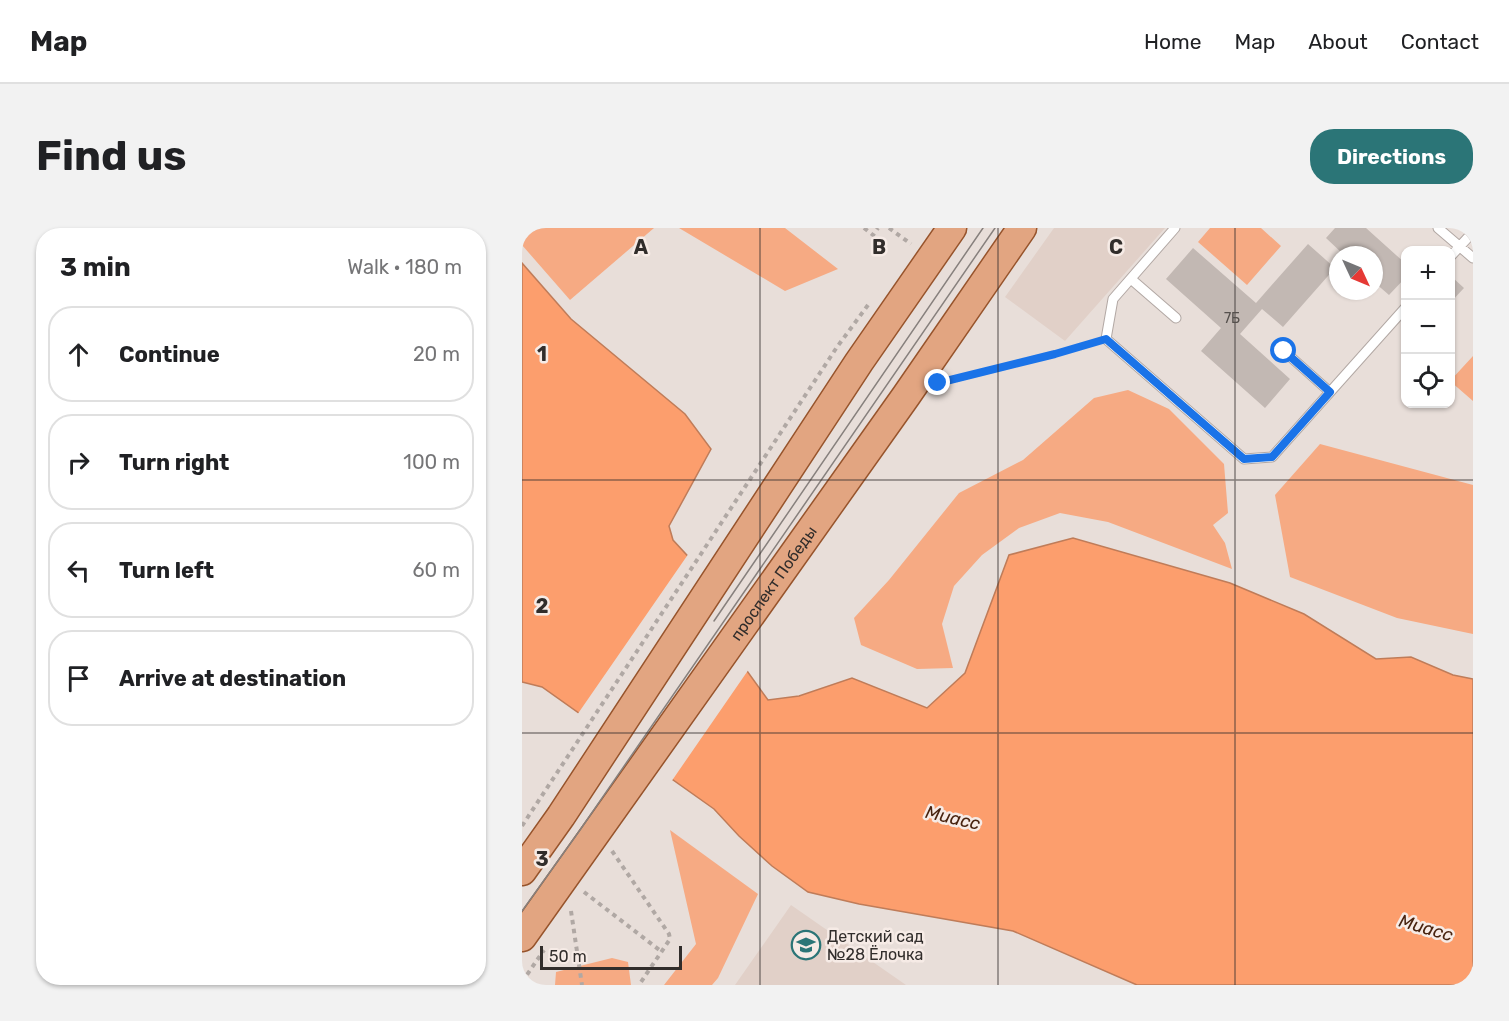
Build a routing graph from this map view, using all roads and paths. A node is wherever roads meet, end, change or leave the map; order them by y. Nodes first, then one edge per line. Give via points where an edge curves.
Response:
1 (864, 228) edge
2 (878, 228) edge
3 (889, 228) edge
4 (952, 228) edge
5 (1022, 228) edge
6 (1175, 228) edge
7 (1438, 228) edge
8 (1473, 232) edge
9 (911, 244) dead end
10 (1460, 246) junction
11 (1455, 252) edge
12 (1473, 258) edge
13 (1131, 279) junction
14 (1401, 314) edge
15 (1176, 318) dead end
16 (1106, 339) junction
17 (1284, 351) dead end
18 (848, 355) junction
19 (938, 383) dead end
20 (1330, 392) junction
21 (550, 809) junction
22 (522, 827) edge
23 (602, 844) junction
24 (522, 871) edge
25 (584, 892) dead end
26 (571, 911) dead end
27 (522, 937) edge
28 (662, 952) junction
29 (582, 985) edge
30 (639, 985) edge

1 - 2 path via 873,235
3 - 9 path
4 - 18 main road
5 - 23 main road, проспект Победы
6 - 13 lane
7 - 10 lane
8 - 10 lane
10 - 11 lane
10 - 12 lane
13 - 15 lane
13 - 16 lane via 1113,299
14 - 20 lane
16 - 19 path
16 - 20 lane via 1244,459 1272,457
17 - 20 lane
18 - 21 main road
18 - 21 path
21 - 22 path
21 - 24 main road
23 - 27 main road, проспект Победы
23 - 28 path via 669,934
25 - 28 path
26 - 29 path
28 - 30 path

